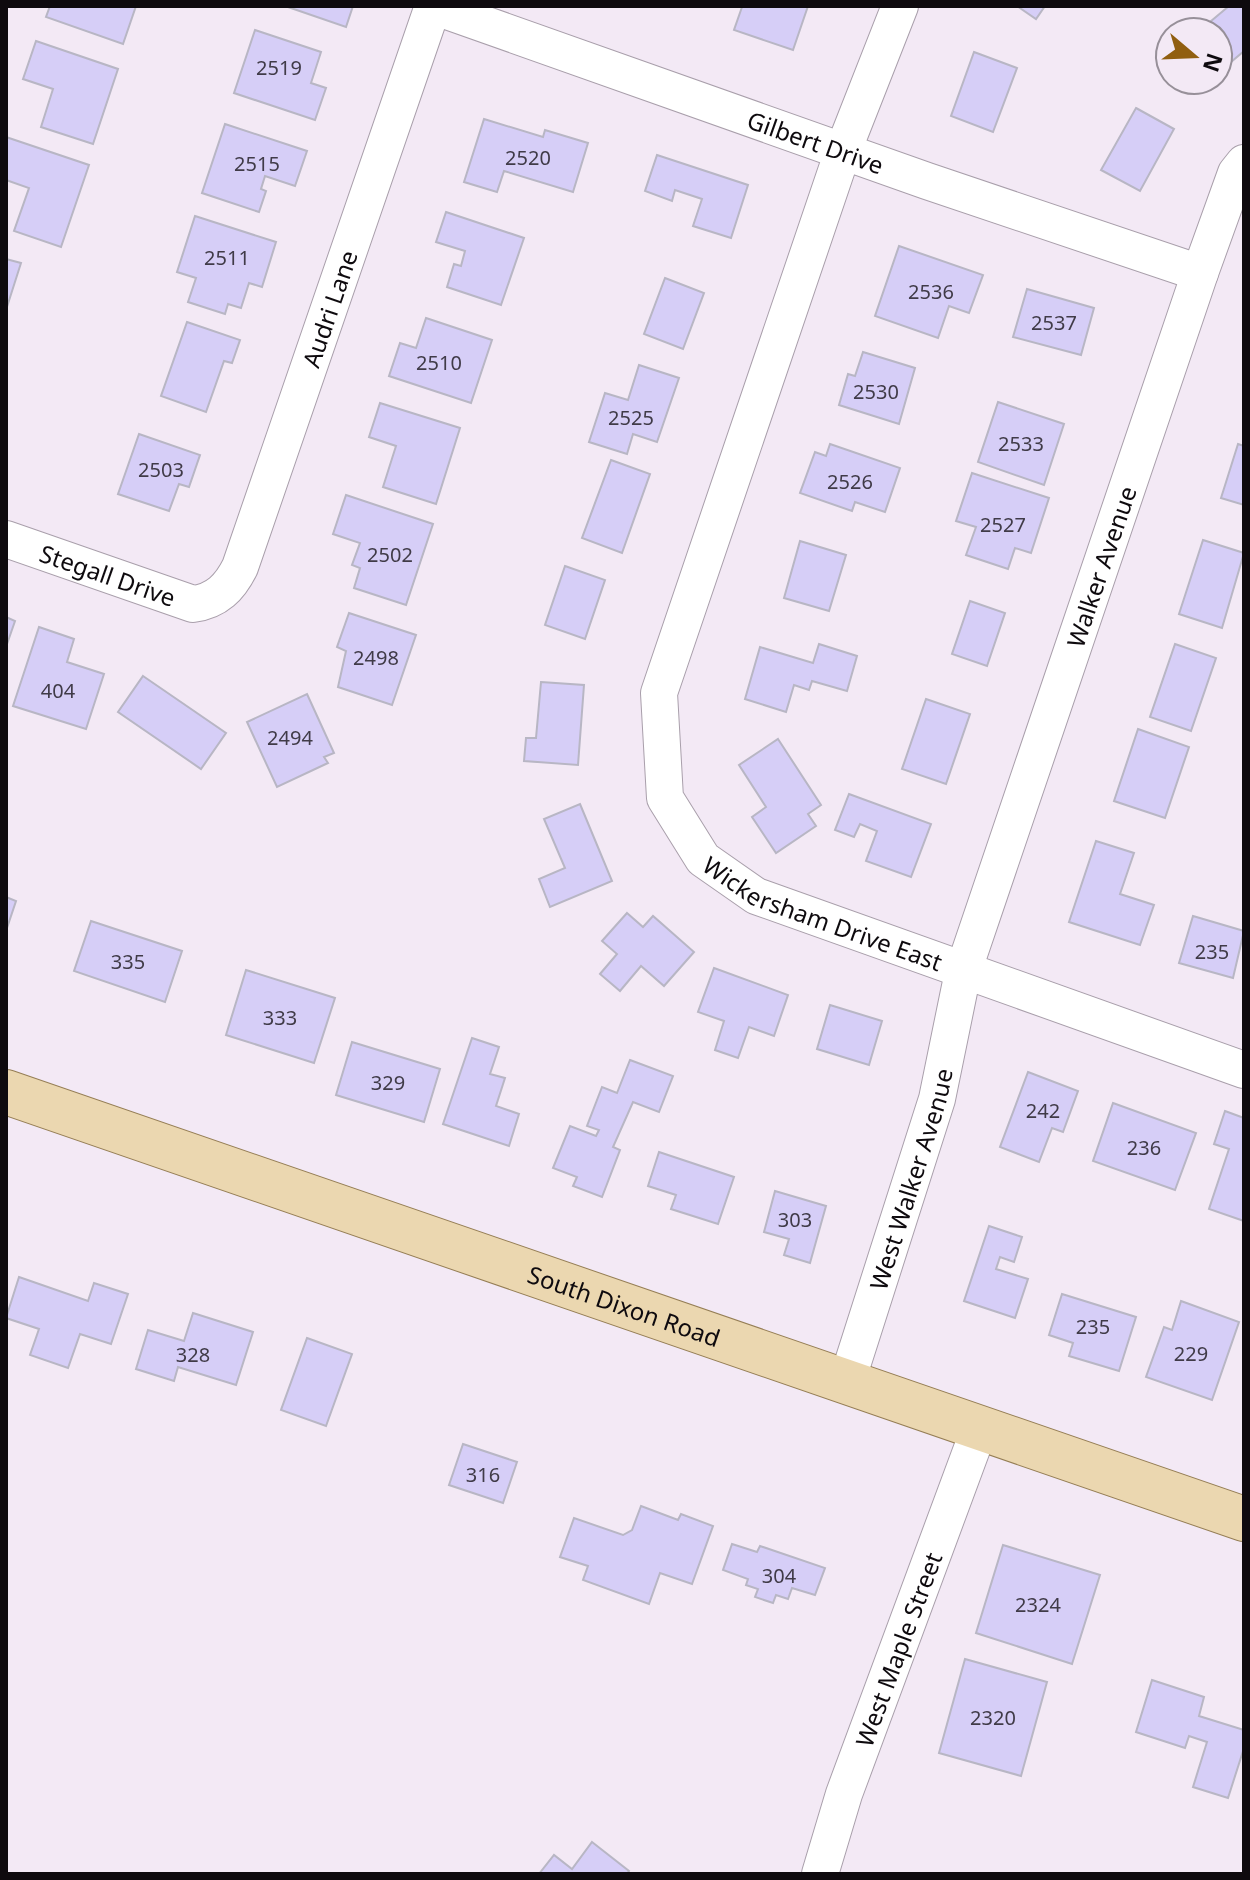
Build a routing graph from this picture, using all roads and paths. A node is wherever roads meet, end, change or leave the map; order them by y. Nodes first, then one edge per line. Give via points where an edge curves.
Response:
1 (433, 6) edge
2 (900, 6) edge
3 (843, 151) junction
4 (1244, 163) edge
5 (1200, 273) junction
6 (6, 539) edge
7 (210, 601) joint
8 (963, 972) junction
9 (1244, 1070) edge
10 (6, 1092) edge
11 (847, 1381) junction
12 (980, 1427) junction
13 (1244, 1519) edge
14 (820, 1874) edge

1 - 3 street, Gilbert Drive
1 - 7 street, Audri Lane via 240,567 231,585
2 - 3 street, Wickersham Drive East
3 - 5 street, Gilbert Drive
3 - 8 street, Wickersham Drive East via 659,693 665,798 703,859 756,896
4 - 5 street, Walker Avenue
5 - 8 street, Walker Avenue
6 - 7 street, Stegall Drive via 193,604
8 - 9 street, Wickersham Drive East
8 - 11 street, West Walker Avenue via 937,1099
10 - 11 main road, South Dixon Road
11 - 12 main road, South Dixon Road
12 - 13 main road, South Dixon Road
12 - 14 street, West Maple Street via 844,1794

